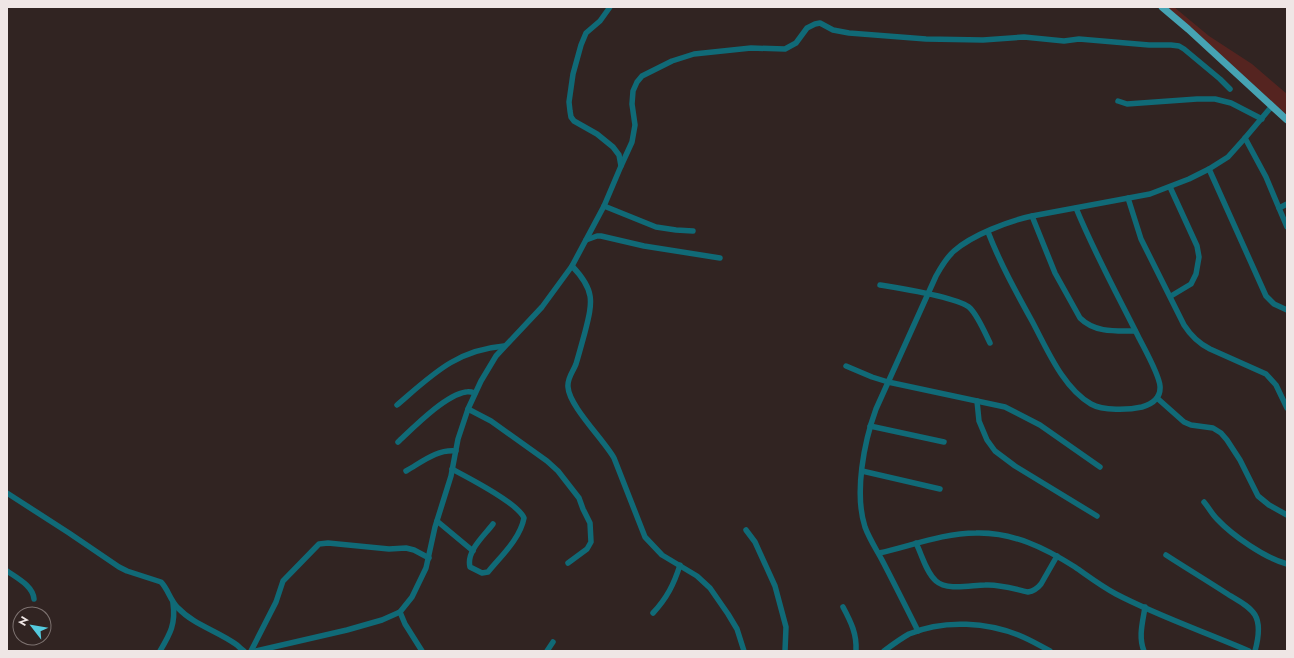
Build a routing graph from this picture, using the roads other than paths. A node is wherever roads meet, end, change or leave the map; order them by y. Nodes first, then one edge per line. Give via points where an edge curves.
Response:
1 (610, 7) edge
2 (1162, 7) edge
3 (1230, 89) dead end
4 (1118, 101) dead end
5 (1272, 106) junction
6 (1262, 119) junction
7 (1287, 120) edge
8 (1245, 138) junction
9 (621, 166) junction
10 (1209, 169) junction
11 (1170, 187) junction
12 (1128, 198) junction
13 (1287, 204) edge
14 (604, 206) junction
15 (1076, 208) junction
16 (1279, 208) junction
17 (1032, 216) junction
18 (1287, 227) edge
19 (693, 231) dead end
20 (988, 232) junction
21 (586, 240) junction
22 (720, 258) dead end
23 (572, 266) junction
24 (880, 285) dead end
25 (929, 294) junction
26 (1171, 296) junction
27 (1287, 310) edge
28 (1135, 331) junction
29 (990, 343) dead end
30 (504, 346) junction
31 (846, 366) dead end
32 (888, 382) junction
33 (475, 393) junction
34 (1157, 398) junction
35 (977, 401) junction
36 (397, 405) dead end
37 (1287, 408) edge
38 (468, 409) junction
39 (870, 426) junction
40 (398, 442) dead end
41 (944, 442) dead end
42 (456, 451) junction
43 (1100, 466) dead end
44 (452, 469) junction
45 (406, 471) dead end
46 (862, 471) junction
47 (940, 489) dead end
48 (7, 493) edge
49 (1204, 502) dead end
50 (1287, 514) edge
51 (1097, 516) dead end
52 (437, 521) junction
53 (494, 524) dead end
54 (746, 530) dead end
55 (916, 543) junction
56 (473, 550) junction
57 (879, 553) junction
58 (1166, 555) dead end
59 (1057, 556) junction
60 (429, 558) junction
61 (568, 563) dead end
62 (1287, 564) edge
63 (680, 565) junction
64 (7, 571) edge
65 (34, 599) dead end
66 (172, 601) junction
67 (843, 607) dead end
68 (1145, 607) junction
69 (400, 612) junction
70 (653, 613) dead end
71 (918, 631) junction
72 (553, 642) dead end
73 (160, 651) edge
74 (244, 651) edge
75 (252, 651) edge
76 (256, 651) edge
77 (422, 651) edge
78 (547, 651) edge
79 (744, 651) edge
80 (785, 651) edge
81 (856, 651) edge
82 (884, 651) edge
83 (1050, 651) edge
84 (1144, 651) edge
85 (1249, 651) edge
86 (1255, 651) edge

1 - 9 street via 600,21 586,33 581,45 573,74 570,111 574,121 613,147 619,156
2 - 5 main road
3 - 9 street via 1179,46 1079,39 1064,42 1024,38 926,39 849,33 833,30 820,23 807,28 796,42 785,49 751,48 694,54 672,61 642,76 633,91 635,125 632,142
4 - 6 street via 1128,104 1215,99 1231,103
5 - 6 street
5 - 7 main road
6 - 8 street
8 - 10 street via 1228,157
8 - 16 street
9 - 14 street
10 - 11 street
10 - 27 street via 1266,296 1274,304
11 - 12 street
11 - 26 street via 1197,246 1199,257 1191,284
12 - 15 street
12 - 26 street via 1141,239
13 - 16 street
14 - 19 street via 656,227
14 - 21 street
15 - 17 street
15 - 28 street
16 - 18 street
17 - 20 street
17 - 28 street via 1055,273 1080,318 1099,329
20 - 25 street via 953,251 944,262
20 - 34 street via 1017,295 1050,356 1074,390 1091,405 1102,408 1137,408 1148,405
21 - 22 street via 601,236 644,246
21 - 23 street
23 - 30 street via 542,307
23 - 63 street via 588,286 591,306 577,361 569,378 569,392 573,402 614,458 645,537 662,554
24 - 25 street
25 - 29 street via 958,302 970,309
25 - 32 street
26 - 37 street via 1192,336 1206,347 1266,374 1280,392
28 - 34 street via 1159,381 1160,392
30 - 33 street via 489,366
30 - 36 street via 485,348 458,358 432,375
31 - 32 street
32 - 35 street
32 - 39 street
33 - 38 street
33 - 40 street via 465,392 448,400
34 - 50 street via 1186,423 1209,426 1221,433 1240,460 1258,496
35 - 43 street via 1005,407 1028,418
35 - 51 street via 979,421 987,440 996,450 1016,466
38 - 42 street
38 - 61 street via 491,421 547,462 579,498 590,522 591,542 589,547
39 - 41 street
39 - 46 street
42 - 44 street
42 - 45 street via 436,454
44 - 52 street
44 - 56 street via 503,499 522,513 524,518 512,543 486,573 470,567
46 - 47 street
46 - 57 street via 861,493 865,526
48 - 66 street via 119,567 161,582
49 - 62 street via 1232,533 1264,555
52 - 56 street
52 - 60 street
53 - 56 street
54 - 80 street via 755,542 775,586 786,627
55 - 57 street
55 - 59 street via 977,532 1024,541
55 - 59 street via 933,577 940,584 947,586 992,584 1032,591 1041,584
57 - 71 street
58 - 86 street via 1253,612 1258,626
59 - 68 street via 1103,586
60 - 69 street via 412,597
60 - 75 street via 406,548 319,544 283,581
63 - 70 street via 671,589
63 - 79 street via 710,588 728,614
64 - 65 street via 28,587
66 - 73 street via 172,628
66 - 74 street via 186,616
67 - 81 street via 856,636
68 - 84 street via 1141,630
68 - 85 street
69 - 76 street via 368,625
69 - 77 street
71 - 82 street via 900,639
71 - 83 street via 949,624 983,626 1016,634
72 - 78 street

